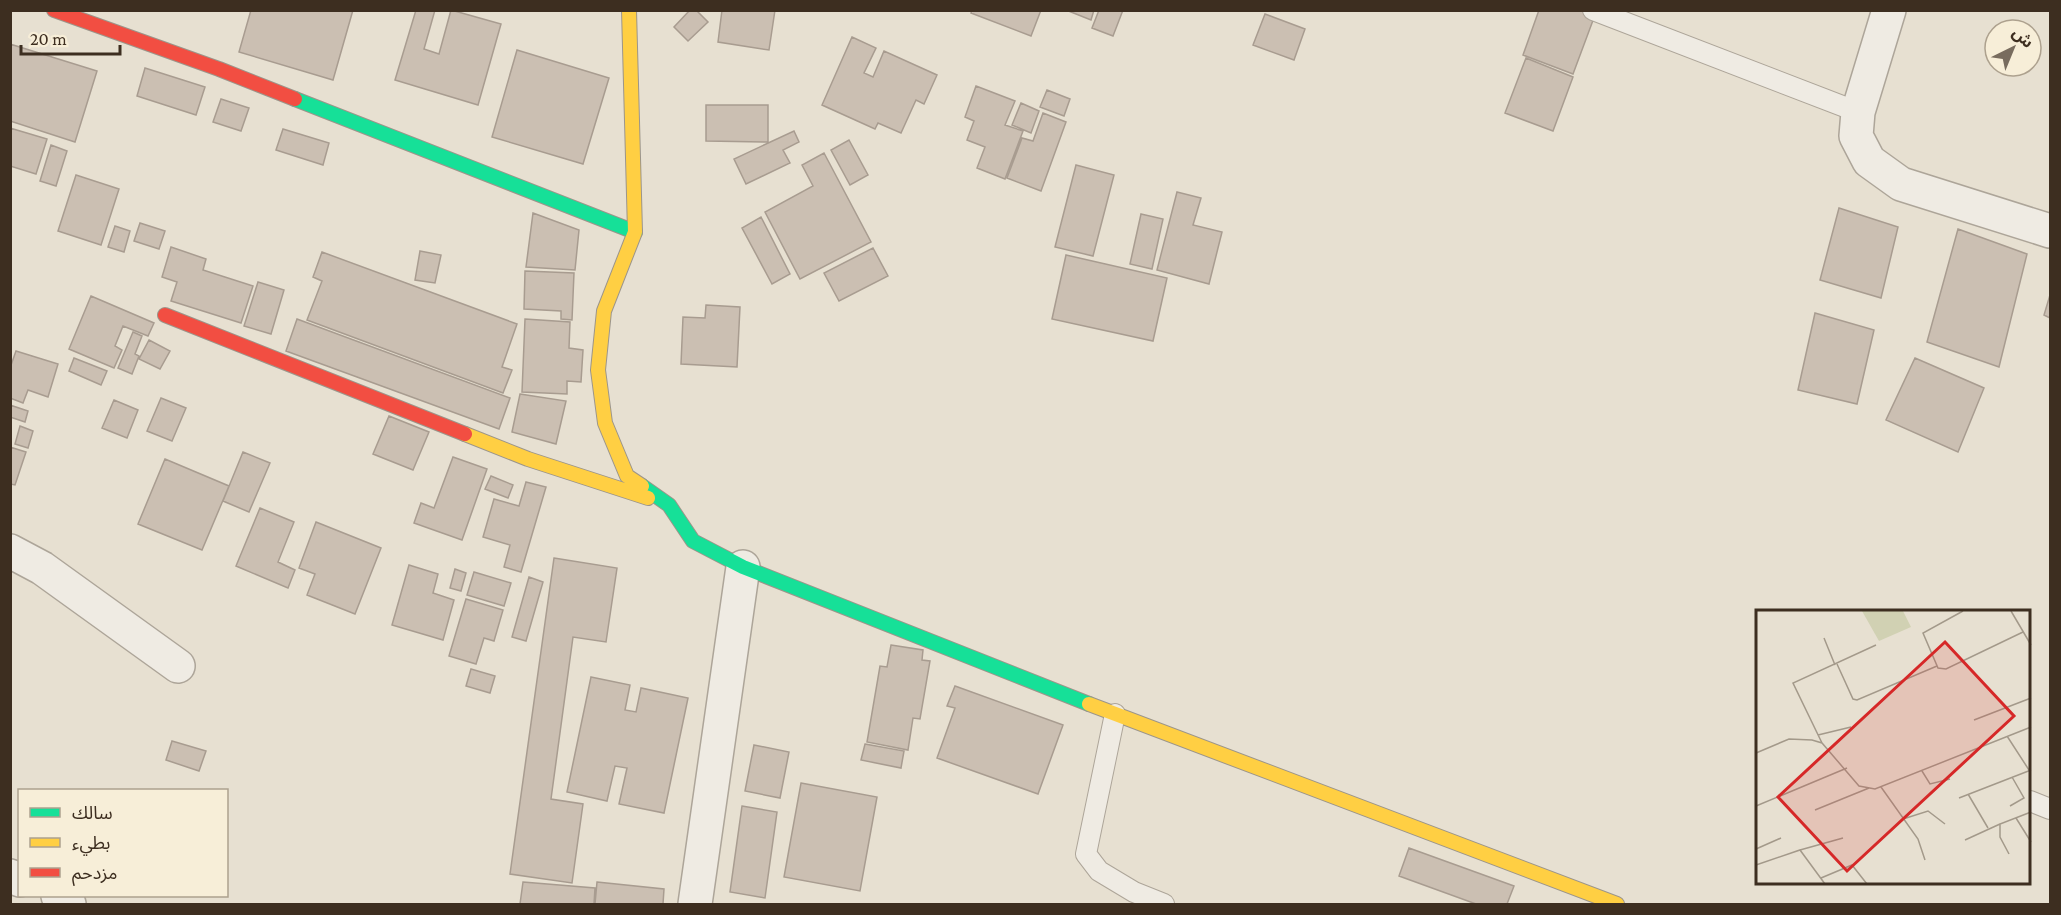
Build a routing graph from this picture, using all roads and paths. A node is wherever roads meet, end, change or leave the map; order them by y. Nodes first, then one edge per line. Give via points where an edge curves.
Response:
1 (54, 10) edge
2 (629, 10) edge
3 (1593, 10) edge
4 (1889, 10) edge
5 (1858, 112) junction
6 (2050, 231) edge
7 (635, 232) junction
8 (165, 315) dead end
9 (669, 505) junction
10 (10, 551) edge
11 (743, 567) junction
12 (178, 666) dead end
13 (1115, 714) junction
14 (2031, 801) edge
15 (2050, 809) edge
16 (695, 904) edge
17 (1164, 904) edge
18 (1617, 904) edge

1 - 7 street via 219,69
2 - 7 street
3 - 5 lane
4 - 5 street
5 - 6 street via 1856,136 1869,161 1901,184
7 - 9 street via 604,311 598,370 605,423 627,476
8 - 9 street via 528,459
9 - 11 street via 693,541
10 - 12 street via 42,568
11 - 13 street
11 - 16 street
13 - 17 lane via 1086,854 1100,871
13 - 18 street
14 - 15 lane

